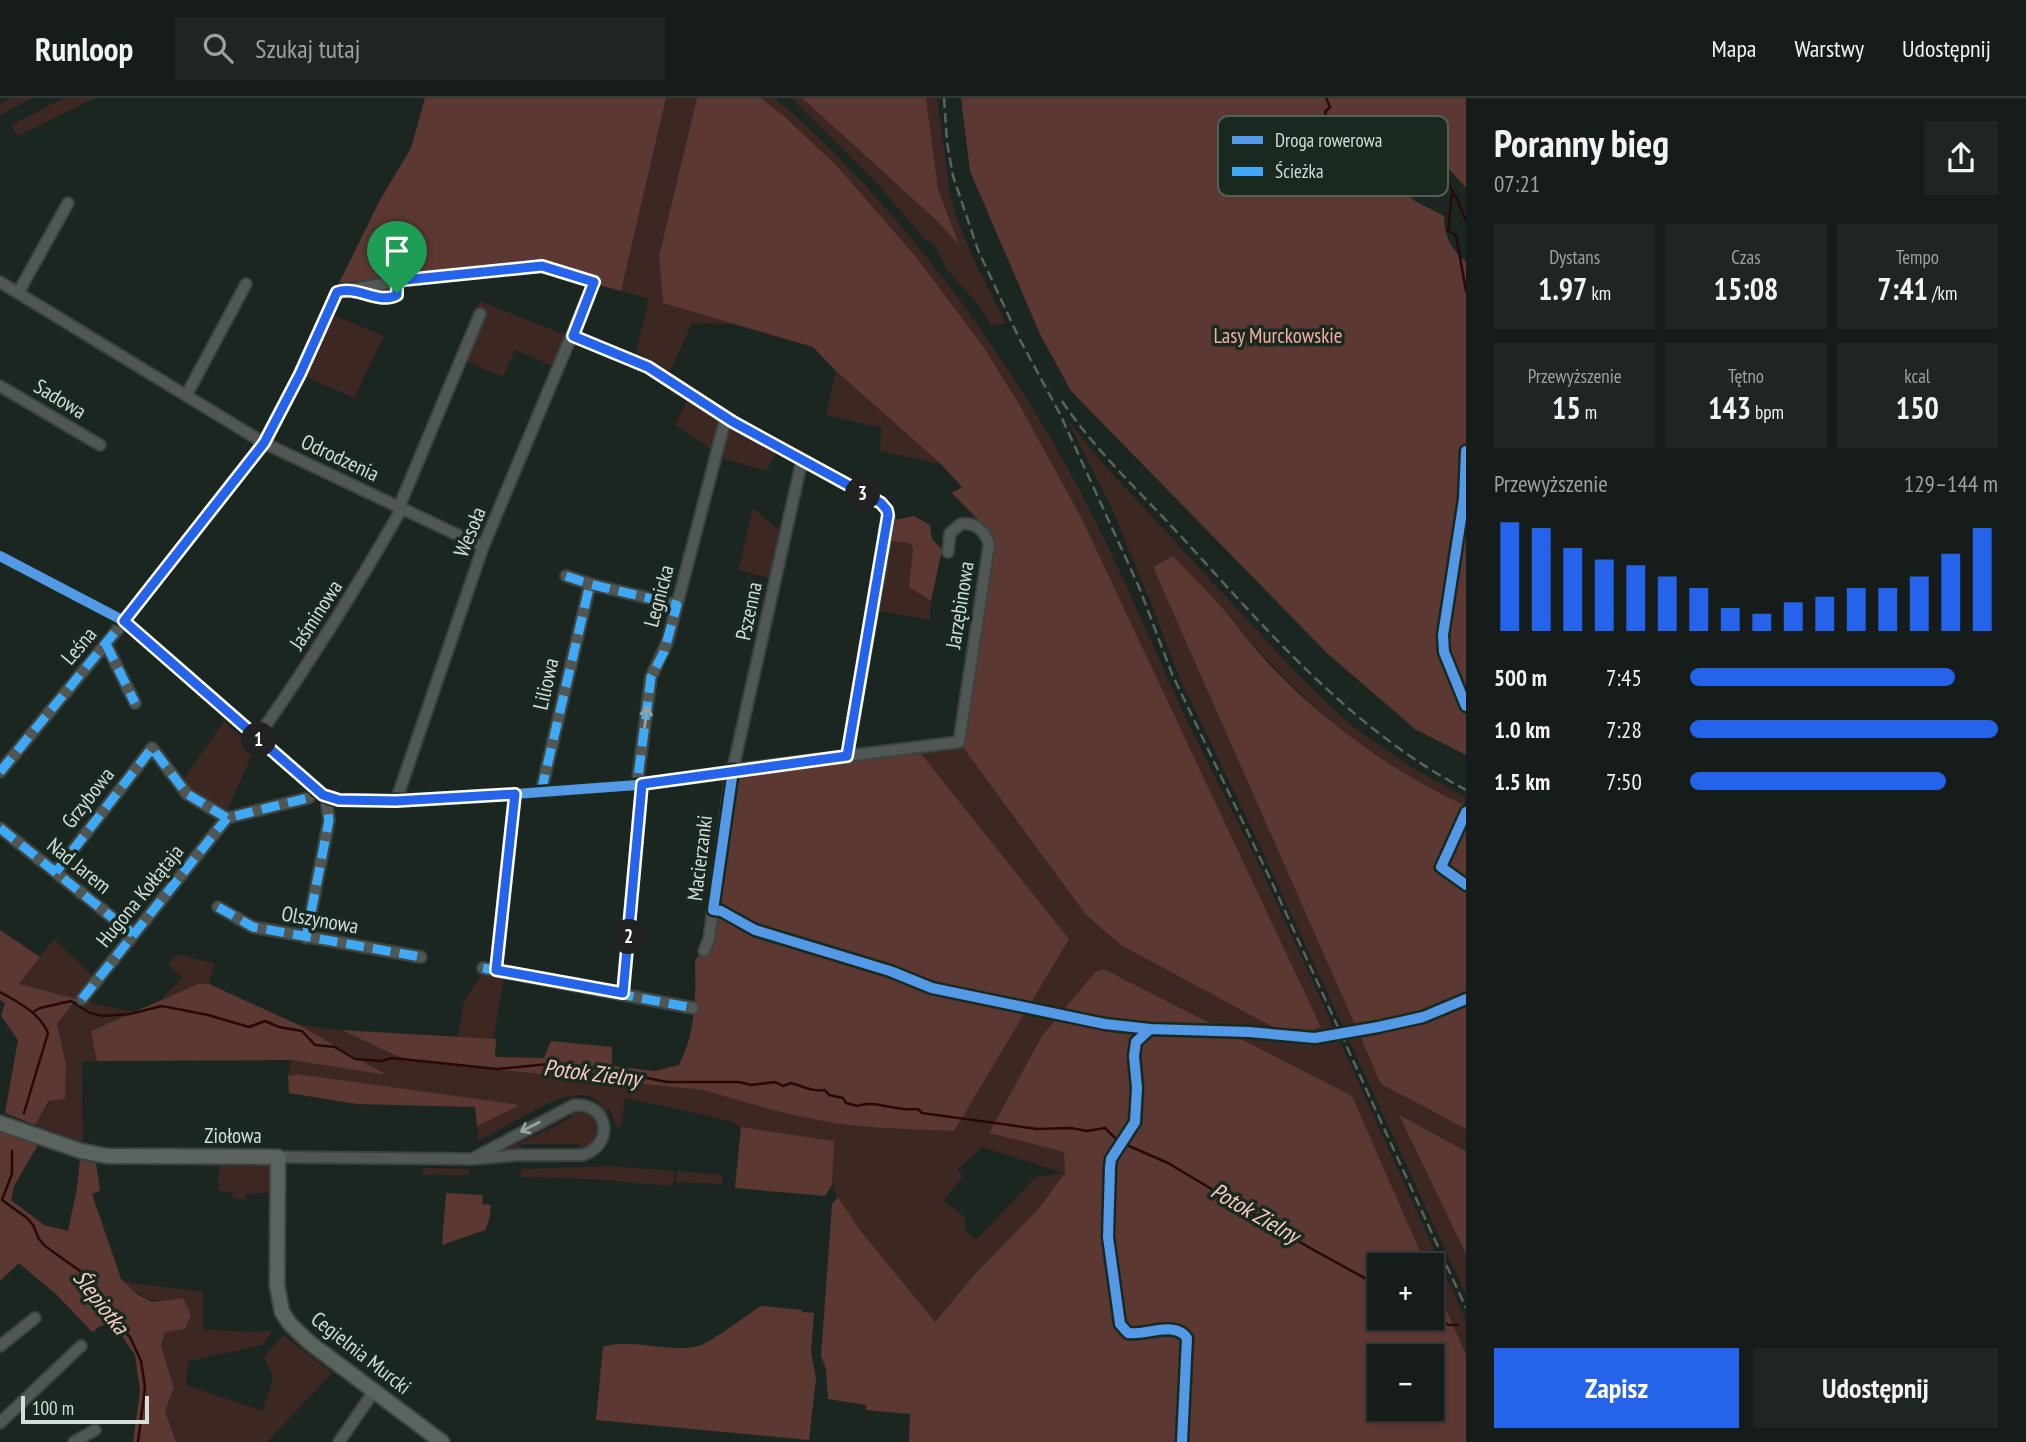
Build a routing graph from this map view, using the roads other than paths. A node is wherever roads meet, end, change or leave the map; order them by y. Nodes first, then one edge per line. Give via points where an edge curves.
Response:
1 (68, 203) dead end
2 (0, 282) edge
3 (246, 284) dead end
4 (337, 292) joint
5 (18, 293) junction
6 (480, 314) dead end
7 (573, 336) junction
8 (0, 386) edge
9 (187, 394) junction
10 (726, 417) junction
11 (264, 443) junction
12 (100, 445) dead end
13 (802, 460) junction
14 (401, 508) junction
15 (483, 547) junction
16 (948, 552) dead end
17 (0, 556) edge
18 (566, 576) dead end
19 (590, 584) junction
20 (677, 605) junction
21 (124, 621) junction
22 (106, 644) junction
23 (135, 703) dead end
24 (257, 738) junction
25 (847, 756) junction
26 (733, 770) junction
27 (0, 772) edge
28 (639, 784) junction
29 (315, 790) junction
30 (541, 792) junction
31 (515, 794) junction
32 (328, 798) junction
33 (396, 801) junction
34 (228, 818) junction
35 (0, 828) edge
36 (56, 872) junction
37 (218, 907) dead end
38 (133, 934) junction
39 (306, 938) junction
40 (704, 951) dead end
41 (421, 957) dead end
42 (483, 968) dead end
43 (496, 970) junction
44 (623, 993) junction
45 (82, 999) dead end
46 (693, 1008) dead end
47 (0, 1123) edge
48 (278, 1157) junction
49 (472, 1159) junction
50 (35, 1318) dead end
51 (0, 1346) edge
52 (81, 1346) dead end
53 (374, 1391) junction
54 (0, 1423) edge
55 (95, 1430) dead end
56 (74, 1442) edge
57 (339, 1442) edge
58 (442, 1442) edge

1 - 5 street
2 - 5 street, Odrodzenia
3 - 9 street
4 - 7 street, Wesoła via 542,266 594,282
4 - 11 street, Leśna
5 - 9 street, Odrodzenia
6 - 14 street, Jaśminowa
7 - 10 street via 648,367
7 - 15 street, Wesoła
8 - 12 street, Sadowa
9 - 11 street, Odrodzenia
10 - 13 street
10 - 20 street, Legnicka
11 - 14 street, Odrodzenia
11 - 21 street, Leśna
13 - 25 street via 881,503 888,515
13 - 26 street, Pszenna
14 - 15 street, Odrodzenia
14 - 24 street, Jaśminowa via 323,642
15 - 33 street, Wesoła
16 - 25 street, Jarzębinowa via 950,533 961,524 974,525 989,545 959,742
17 - 21 street
18 - 19 street
19 - 20 street
19 - 30 street, Liliowa
28 -> 20 street, Legnicka via 651,677 664,652
21 - 22 street, Leśna
21 - 24 street
22 - 23 street
22 - 27 street, Leśna
24 - 29 street
25 - 26 street
26 - 28 street
26 - 40 street, Macierzanki
28 - 30 street
28 - 44 street, Legnicka
29 - 32 street
29 - 34 street via 308,798
30 - 31 street
31 - 33 street
31 - 43 street
32 - 33 street
32 - 39 street via 329,820
34 - 36 street, Grzybowa via 187,794 152,748
34 - 38 street, Hugona Kołłątaja
35 - 36 street, Nad Jarem
36 - 38 street, Nad Jarem
37 - 39 street, Olszynowa via 253,927
38 - 45 street, Hugona Kołłątaja
39 - 41 street, Olszynowa
42 - 43 street
43 - 44 street
44 - 46 street
47 - 48 street, Ziołowa via 107,1156
48 - 49 street, Ziołowa
48 - 53 street, Cegielnia Murcki via 277,1286 282,1312 300,1334
49 -> 49 street, Ziołowa via 583,1155 601,1142 603,1123 590,1107 574,1105
50 - 51 street
52 - 54 street
53 - 57 street
53 - 58 street, Cegielnia Murcki
55 - 56 street

